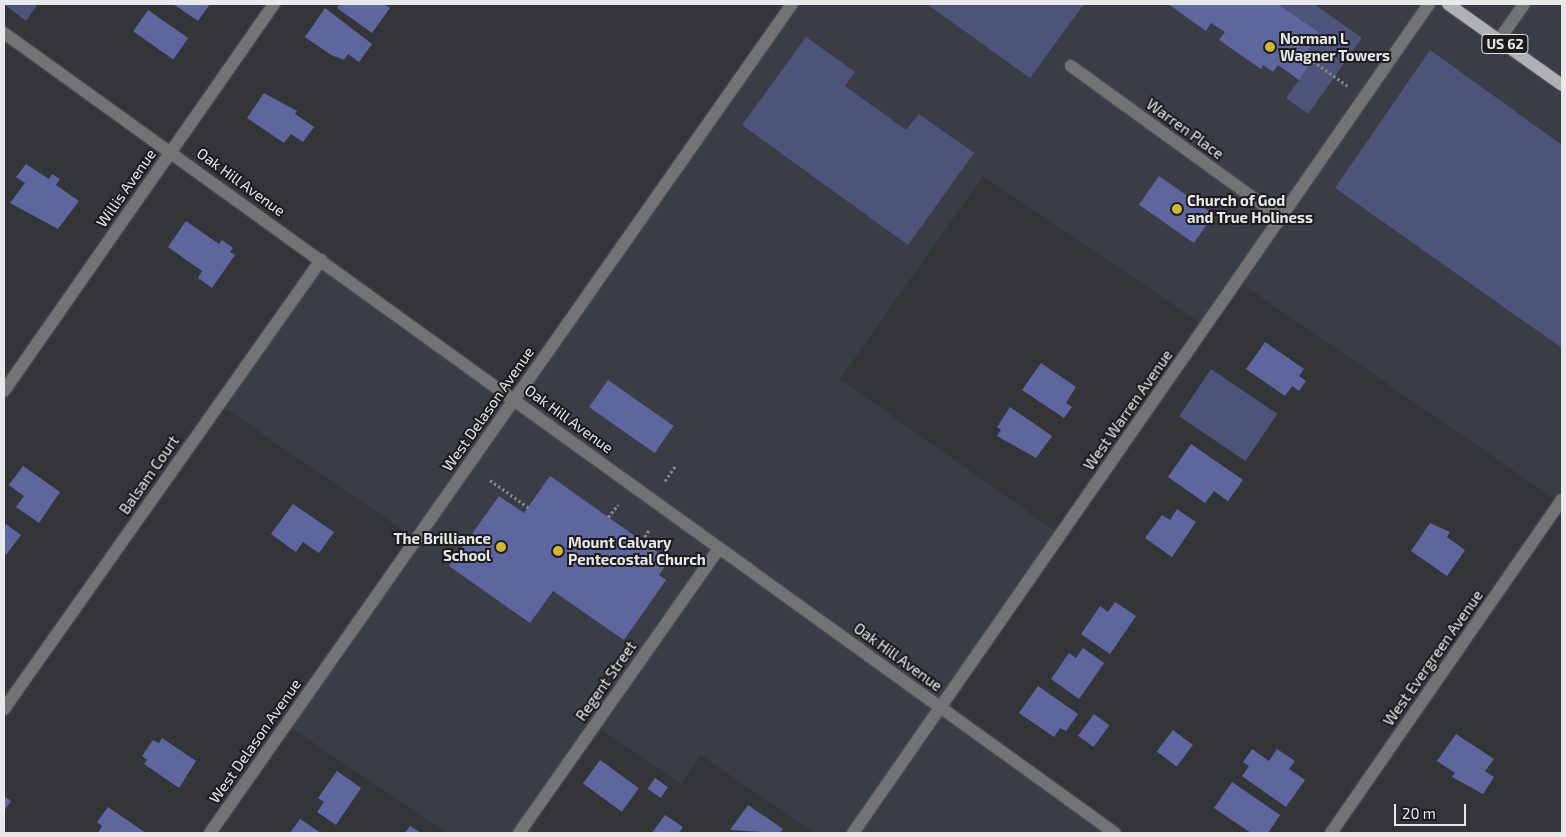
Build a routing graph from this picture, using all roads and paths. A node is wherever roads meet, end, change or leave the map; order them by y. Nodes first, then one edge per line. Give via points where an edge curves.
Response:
1 (274, 4) edge
2 (792, 4) edge
3 (1429, 4) edge
4 (1448, 4) edge
5 (1524, 4) edge
6 (4, 33) edge
7 (1499, 40) junction
8 (1305, 55) dead end
9 (1070, 66) dead end
10 (1562, 85) edge
11 (1364, 98) junction
12 (171, 152) junction
13 (1281, 218) junction
14 (321, 260) junction
15 (4, 391) edge
16 (514, 399) junction
17 (675, 466) dead end
18 (490, 480) dead end
19 (665, 481) dead end
20 (1562, 500) edge
21 (618, 504) dead end
22 (528, 507) dead end
23 (608, 517) dead end
24 (650, 528) dead end
25 (642, 541) dead end
26 (719, 548) junction
27 (940, 708) junction
28 (4, 710) edge
29 (210, 833) edge
30 (519, 833) edge
31 (854, 833) edge
32 (1115, 833) edge
33 (1331, 833) edge

1 - 12 street, Willis Avenue
2 - 16 street, West Delason Avenue
3 - 11 street, West Warren Avenue
4 - 7 main road, US 62
5 - 7 street
6 - 12 street, Oak Hill Avenue
7 - 10 main road, US 62
8 - 11 path
9 - 13 street, Warren Place
11 - 13 street, West Warren Avenue
12 - 14 street, Oak Hill Avenue
12 - 15 street, Willis Avenue
13 - 27 street, West Warren Avenue
14 - 16 street, Oak Hill Avenue
14 - 28 street, Balsam Court
16 - 26 street, Oak Hill Avenue
16 - 29 street, West Delason Avenue
17 - 19 path
18 - 22 path
20 - 33 street, West Evergreen Avenue
21 - 23 path
24 - 25 path
26 - 27 street, Oak Hill Avenue
26 - 30 street, Regent Street
27 - 31 street, West Warren Avenue
27 - 32 street, Oak Hill Avenue

